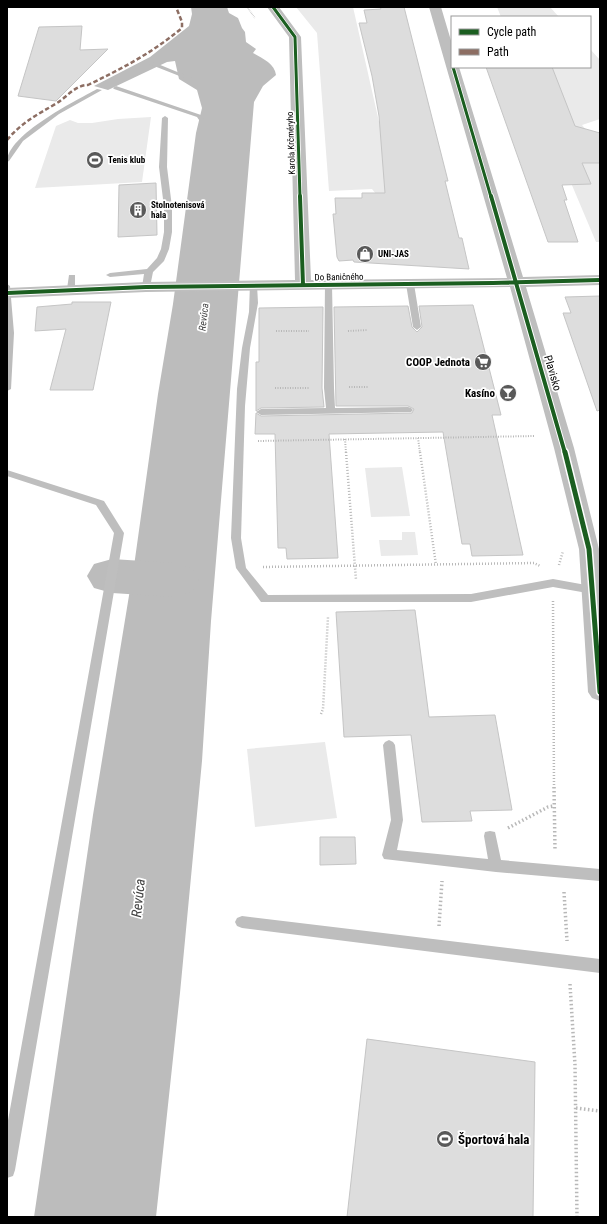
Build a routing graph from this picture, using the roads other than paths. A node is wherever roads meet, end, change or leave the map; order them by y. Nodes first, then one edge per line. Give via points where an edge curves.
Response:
1 (273, 7) edge
2 (435, 7) edge
3 (451, 61) edge
4 (453, 68) edge
5 (166, 118) dead end
6 (110, 274) dead end
7 (147, 279) junction
8 (600, 280) edge
9 (518, 283) junction
10 (410, 284) junction
11 (249, 285) junction
12 (303, 285) junction
13 (328, 285) junction
14 (7, 294) edge
15 (417, 327) dead end
16 (408, 410) dead end
17 (332, 411) junction
18 (261, 412) dead end
19 (7, 473) edge
20 (595, 549) edge
21 (593, 590) junction
22 (600, 692) edge
23 (389, 745) dead end
24 (490, 836) road end
25 (496, 866) junction
26 (600, 875) edge
27 (242, 922) dead end
28 (600, 966) edge
29 (7, 1170) edge

1 - 12 street, Karola Krčméryho via 295,37
2 - 3 street
4 - 9 street, Plavisko
5 - 7 lane via 163,167 168,232 161,259
6 - 7 lane
7 - 11 street, Do Baničného via 167,287
7 - 14 street, Do Baničného via 71,283
8 - 9 street, Do Baničného
9 - 10 street, Do Baničného
9 - 20 street, Plavisko
10 - 13 street, Do Baničného
10 - 15 lane
11 - 12 street, Do Baničného
11 - 21 lane via 255,292 245,356 237,547 242,570 265,599 471,598 553,583
12 - 13 street, Do Baničného
13 - 17 lane via 329,388
16 - 17 lane
17 - 18 lane
19 - 29 lane via 100,503 119,533
20 - 21 street, Plavisko
21 - 22 street, Plavisko
23 - 25 lane via 397,820 389,855
24 - 25 lane
25 - 26 lane
27 - 28 lane

